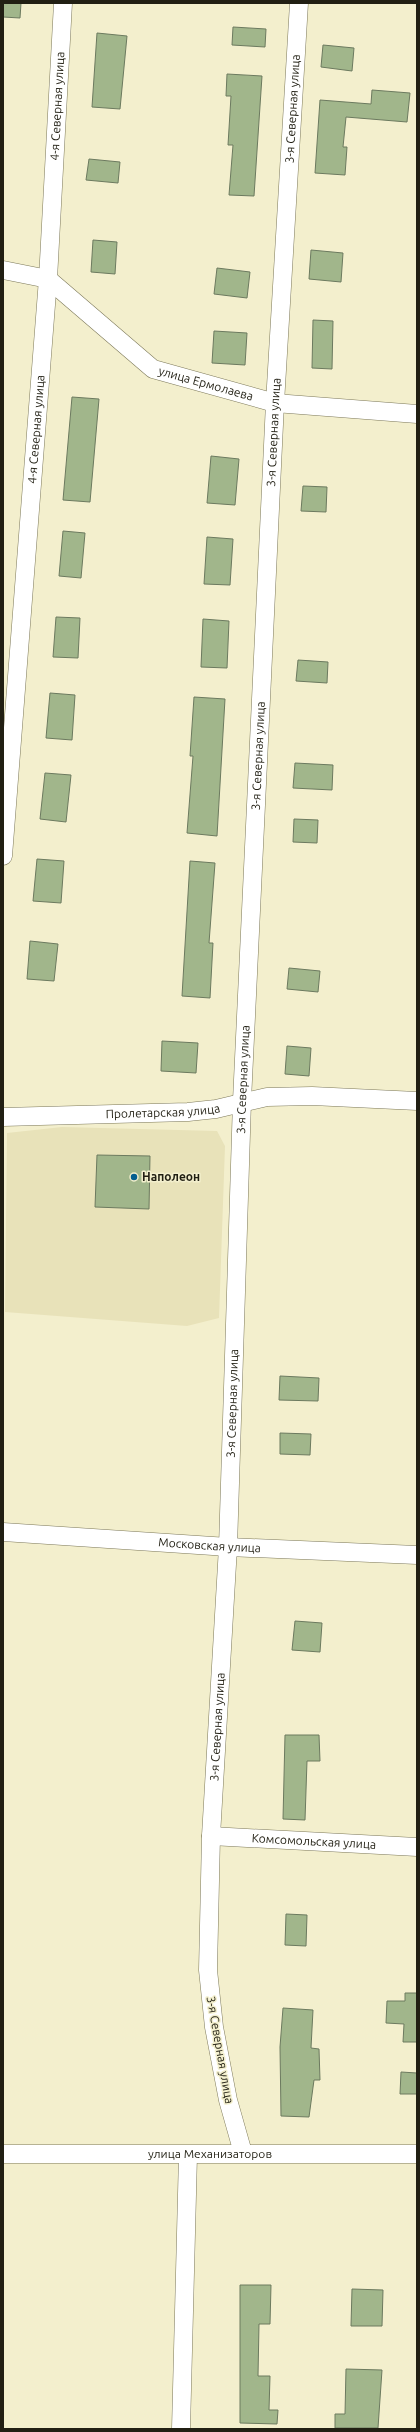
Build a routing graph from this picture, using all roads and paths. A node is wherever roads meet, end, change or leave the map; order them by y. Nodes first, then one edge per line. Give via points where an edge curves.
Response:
1 (63, 3) edge
2 (299, 3) edge
3 (3, 270) edge
4 (48, 279) junction
5 (275, 403) junction
6 (417, 414) edge
7 (3, 856) edge
8 (242, 1101) junction
9 (417, 1101) edge
10 (3, 1117) edge
11 (3, 1532) edge
12 (228, 1547) junction
13 (417, 1555) edge
14 (210, 1836) junction
15 (417, 1846) edge
16 (243, 2153) junction
17 (3, 2154) edge
18 (417, 2154) edge
19 (188, 2155) junction
20 (181, 2429) edge

1 - 4 street, 4-я Северная улица
2 - 5 street, 3-я Северная улица
3 - 4 street, улица Ермолаева
4 - 5 street, улица Ермолаева via 153,369
4 - 7 street, 4-я Северная улица
5 - 6 street, улица Ермолаева
5 - 8 street, 3-я Северная улица
8 - 9 street, Пролетарская улица via 267,1096 312,1096
8 - 10 street, Пролетарская улица via 216,1109 188,1112
8 - 12 street, 3-я Северная улица
11 - 12 street, Московская улица
12 - 13 street, Московская улица
12 - 14 street, 3-я Северная улица
14 - 15 street, Комсомольская улица
14 - 16 street, 3-я Северная улица via 209,1977 214,2027 228,2100
16 - 18 street, улица Механизаторов
16 - 19 street, улица Механизаторов
17 - 19 street, улица Механизаторов
19 - 20 street

